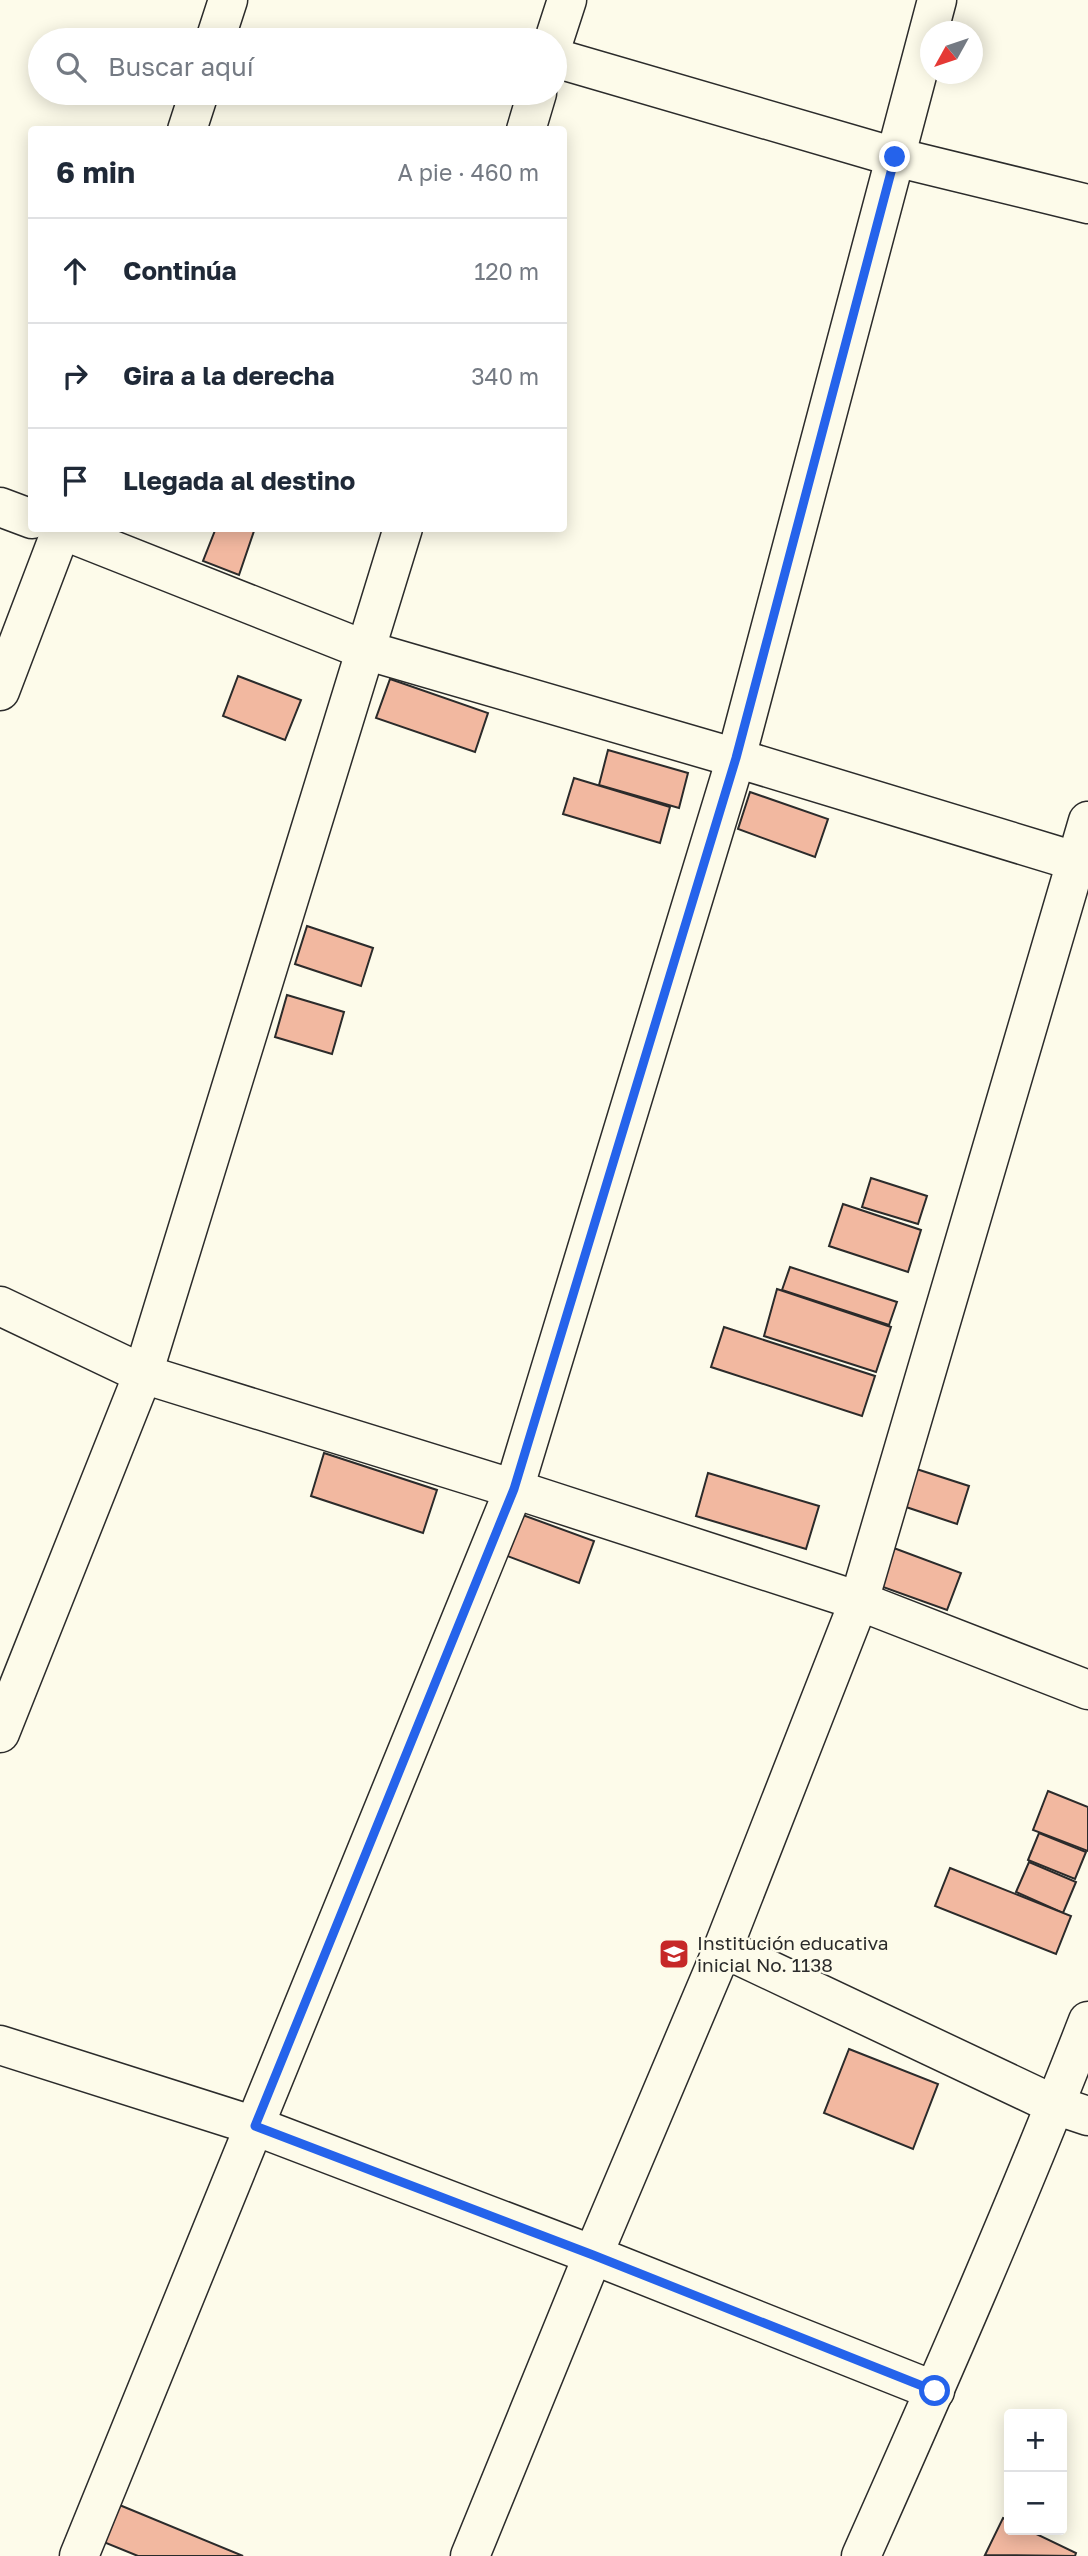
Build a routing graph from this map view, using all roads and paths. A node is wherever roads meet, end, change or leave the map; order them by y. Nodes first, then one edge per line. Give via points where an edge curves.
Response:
1 (228, 0) edge
2 (567, 0) edge
3 (937, 0) edge
4 (219, 28) edge
5 (558, 28) edge
6 (567, 61) edge
7 (194, 105) edge
8 (533, 105) edge
9 (188, 126) edge
10 (527, 126) edge
11 (895, 157) junction
12 (1088, 204) edge
13 (0, 507) edge
14 (28, 518) edge
15 (51, 532) edge
16 (66, 532) edge
17 (402, 532) edge
18 (365, 650) junction
19 (0, 691) edge
20 (736, 758) junction
21 (1088, 821) edge
22 (1082, 864) edge
23 (0, 1306) edge
24 (143, 1374) junction
25 (514, 1489) junction
26 (859, 1601) junction
27 (1088, 1690) edge
28 (0, 1733) edge
29 (723, 1948) junction
30 (1088, 2021) edge
31 (0, 2045) edge
32 (1072, 2110) edge
33 (255, 2126) junction
34 (593, 2255) junction
35 (935, 2391) junction
36 (79, 2556) edge
37 (470, 2556) edge
38 (861, 2556) edge

1 - 4 street
2 - 5 street
3 - 11 street
6 - 11 street
7 - 9 street
8 - 10 street
11 - 12 street
11 - 20 street
13 - 14 street
15 - 19 street
16 - 18 street
17 - 18 street
18 - 20 street
18 - 24 street
20 - 22 street
20 - 25 street
21 - 22 street
22 - 26 street
23 - 24 street
24 - 25 street
24 - 28 street
25 - 26 street
25 - 33 street
26 - 27 street
26 - 29 street
29 - 32 street
29 - 34 street
30 - 32 street
31 - 33 street
32 - 35 street
33 - 34 street
33 - 36 street
34 - 35 street
34 - 37 street
35 - 38 street

